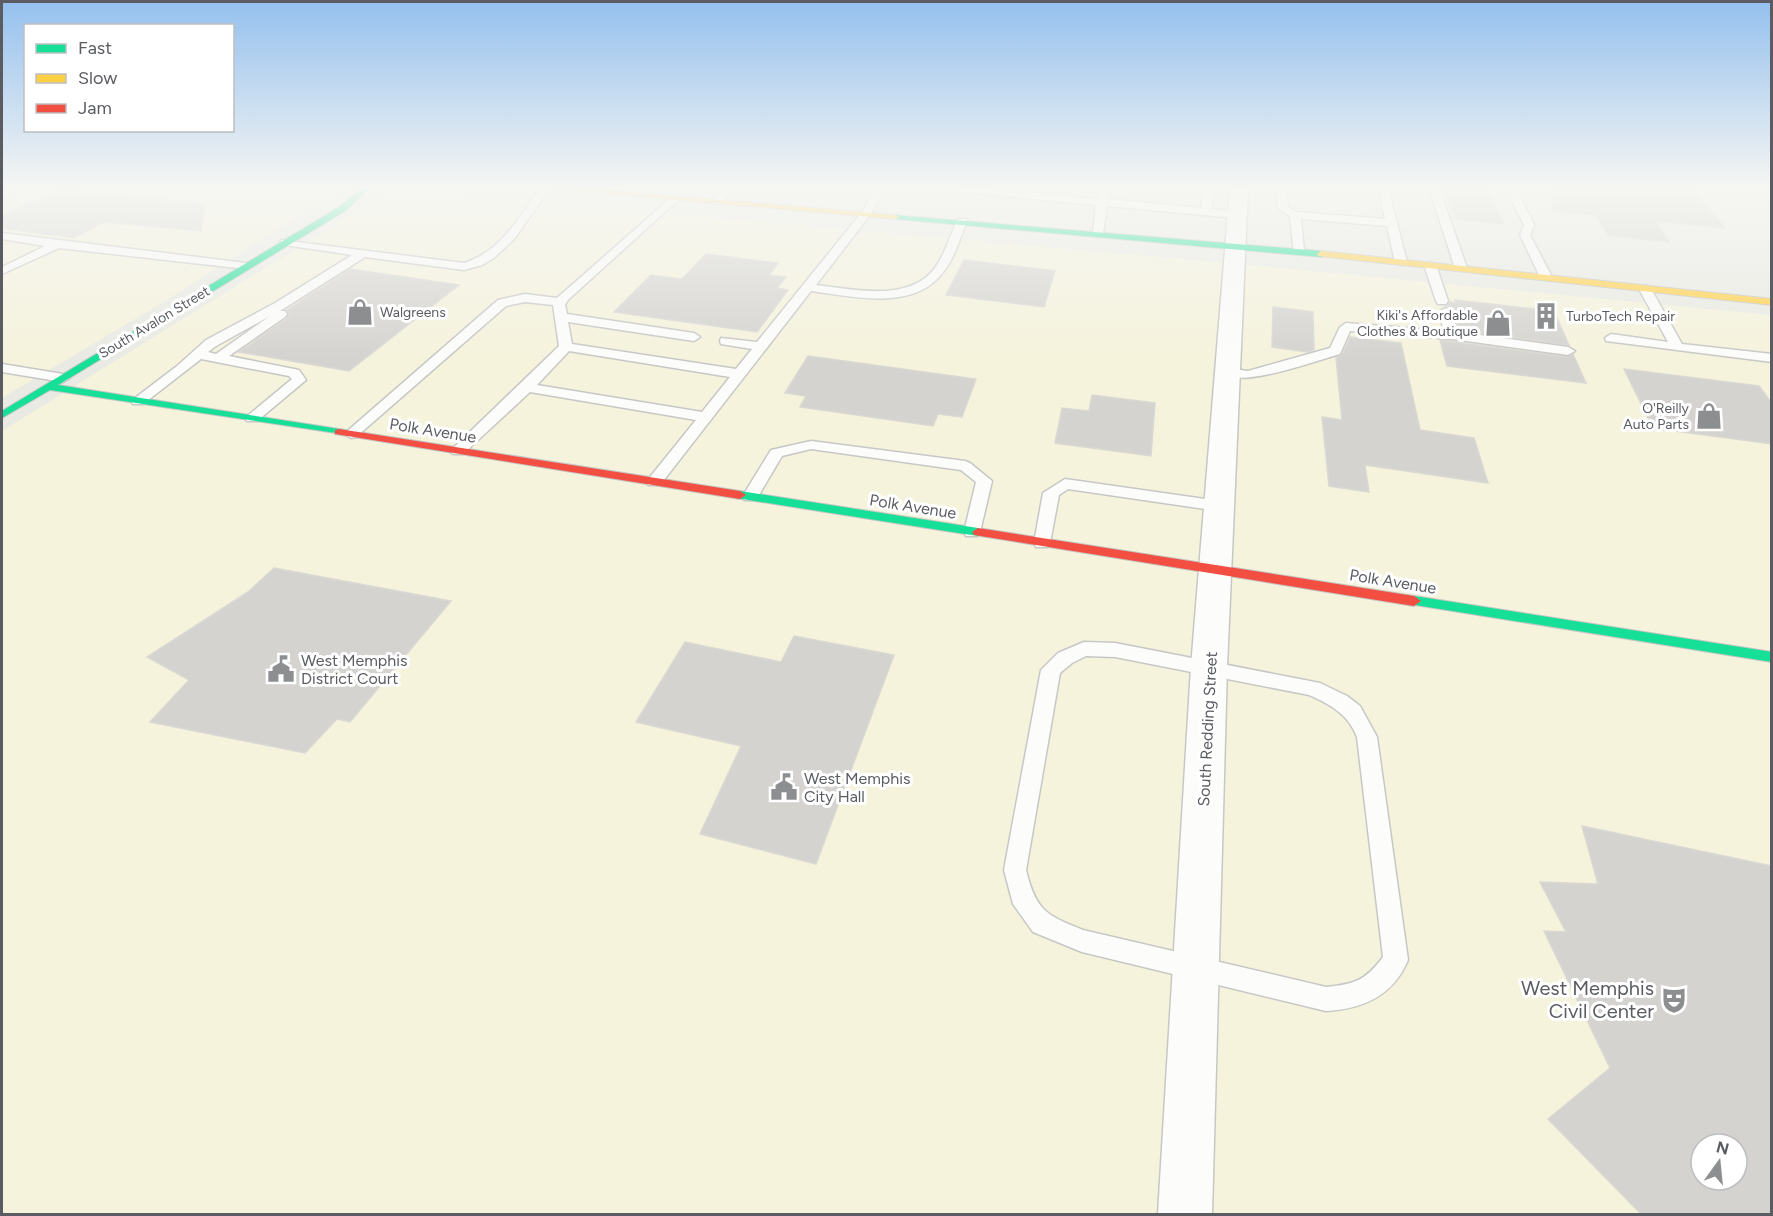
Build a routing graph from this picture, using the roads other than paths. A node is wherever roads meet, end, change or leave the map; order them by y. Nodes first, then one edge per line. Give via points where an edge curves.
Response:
1 (55, 245) edge
2 (63, 245) edge
3 (281, 245) edge
4 (304, 245) edge
5 (502, 245) edge
6 (623, 245) edge
7 (841, 245) edge
8 (952, 245) edge
9 (1234, 245) edge
10 (1279, 245) edge
11 (1298, 245) edge
12 (1397, 245) edge
13 (1453, 245) edge
14 (1530, 245) edge
15 (1298, 251) junction
16 (363, 253) junction
17 (1401, 262) junction
18 (1430, 265) junction
19 (246, 266) junction
20 (1461, 268) junction
21 (2, 271) edge
22 (1546, 277) junction
23 (807, 287) junction
24 (1645, 289) junction
25 (303, 291) junction
26 (561, 302) junction
27 (1772, 302) edge
28 (279, 306) junction
29 (561, 317) junction
30 (1452, 335) junction
31 (694, 337) dead end
32 (1611, 338) dead end
33 (726, 341) dead end
34 (566, 347) junction
35 (761, 347) junction
36 (1677, 347) junction
37 (1568, 351) dead end
38 (207, 356) junction
39 (1772, 358) edge
40 (2, 368) edge
41 (1227, 372) junction
42 (739, 375) junction
43 (63, 378) junction
44 (50, 387) junction
45 (527, 387) junction
46 (138, 401) junction
47 (2, 415) edge
48 (705, 417) junction
49 (252, 418) junction
50 (351, 434) junction
51 (458, 451) junction
52 (654, 482) junction
53 (750, 497) junction
54 (1219, 506) junction
55 (972, 532) junction
56 (1042, 543) junction
57 (1217, 570) junction
58 (1772, 657) edge
59 (1209, 667) junction
60 (1196, 969) junction
61 (1185, 1215) edge

1 - 21 lane
2 - 19 lane
3 - 19 street, South Avalon Street
4 - 16 lane
5 - 16 lane via 477,264 464,267
6 - 26 lane
7 - 23 lane
8 - 23 lane via 943,264 927,282 903,291 878,294
9 - 41 street, South Redding Street
10 - 15 street
11 - 15 lane
12 - 17 lane
13 - 20 lane
14 - 22 lane
15 - 17 street
16 - 25 lane
17 - 18 street
18 - 20 street
18 - 30 lane
19 - 43 street, South Avalon Street
20 - 22 street
22 - 24 street
23 - 35 lane
24 - 27 street
24 - 36 lane
25 - 28 lane
25 - 38 lane via 265,327
26 - 29 lane
26 - 50 lane via 525,298 502,303
28 - 38 lane
28 - 38 lane via 211,343
29 - 31 lane
29 - 34 lane
30 - 37 lane
30 - 41 lane via 1346,327 1335,351 1248,375
32 - 36 lane
33 - 35 lane
34 - 42 lane
34 - 45 lane
35 - 42 lane
36 - 39 lane
38 - 46 lane
38 - 49 lane via 294,373 299,380
40 - 43 lane
41 - 54 street, South Redding Street
42 - 48 lane
43 - 44 street, South Avalon Street
44 - 46 street, Polk Avenue
44 - 47 street, South Avalon Street
45 - 48 lane
45 - 51 lane
46 - 49 street, Polk Avenue
48 - 52 lane
49 - 50 street, Polk Avenue
50 - 51 street, Polk Avenue
51 - 52 street, Polk Avenue
52 - 53 street, Polk Avenue
53 - 55 street, Polk Avenue
53 - 55 lane via 776,453 811,445 965,466 984,481
54 - 56 lane via 1065,484 1051,493
54 - 57 street, South Redding Street
55 - 56 street, Polk Avenue
56 - 57 street, Polk Avenue
57 - 58 street, Polk Avenue
57 - 59 street, South Redding Street
59 - 60 street, South Redding Street
59 - 60 lane via 1114,650 1084,649 1052,670 1015,870 1020,896 1041,924 1082,941
59 - 60 lane via 1313,688 1336,698 1359,716 1367,737 1396,960 1381,982 1357,997 1326,999
60 - 61 street, South Redding Street

